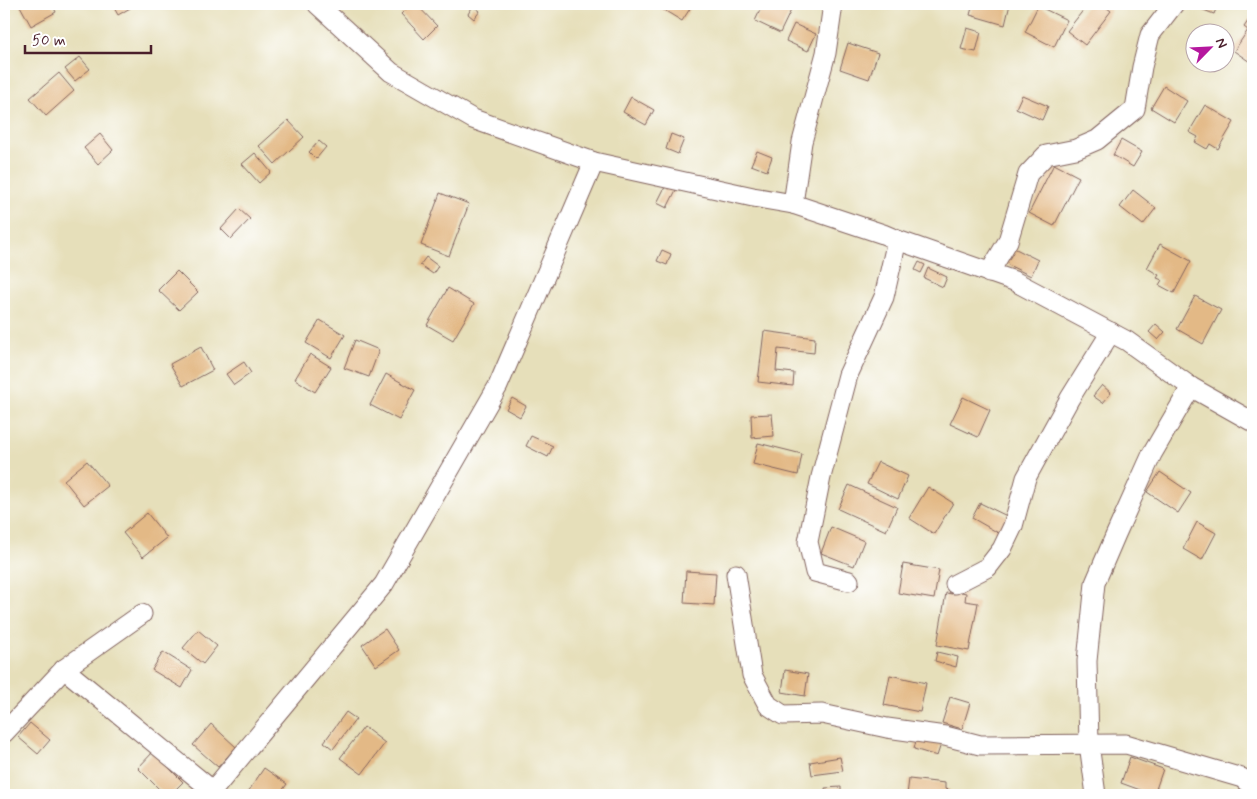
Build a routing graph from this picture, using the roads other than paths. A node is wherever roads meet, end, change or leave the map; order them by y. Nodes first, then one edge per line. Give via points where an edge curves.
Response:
1 (317, 4) edge
2 (833, 4) edge
3 (1174, 4) edge
4 (594, 162) junction
5 (793, 204) junction
6 (897, 240) junction
7 (989, 273) junction
8 (1112, 332) junction
9 (1191, 387) junction
10 (1253, 422) edge
11 (736, 574) dead end
12 (849, 581) dead end
13 (956, 584) dead end
14 (142, 614) dead end
15 (64, 669) junction
16 (4, 733) edge
17 (1089, 744) junction
18 (1253, 787) edge
19 (210, 793) edge
20 (1096, 795) edge

1 - 4 street via 391,72 464,114
2 - 5 street via 826,53 802,142
3 - 7 street via 1150,35 1135,108 1097,140 1076,149 1046,155 1028,174 1008,241
4 - 5 street
4 - 19 street via 498,386 384,584
5 - 6 street
6 - 7 street
6 - 12 street via 884,297 848,375 821,476 808,542 815,572
7 - 8 street via 1014,281
8 - 9 street
8 - 13 street via 1070,398 1026,478 1013,526 1002,549 988,567
9 - 10 street
9 - 17 street via 1152,454 1095,583 1087,661
11 - 17 street via 752,675 768,705 783,715 822,714 980,744
14 - 15 street
15 - 16 street
15 - 19 street
17 - 18 street via 1126,744 1242,778
17 - 20 street

